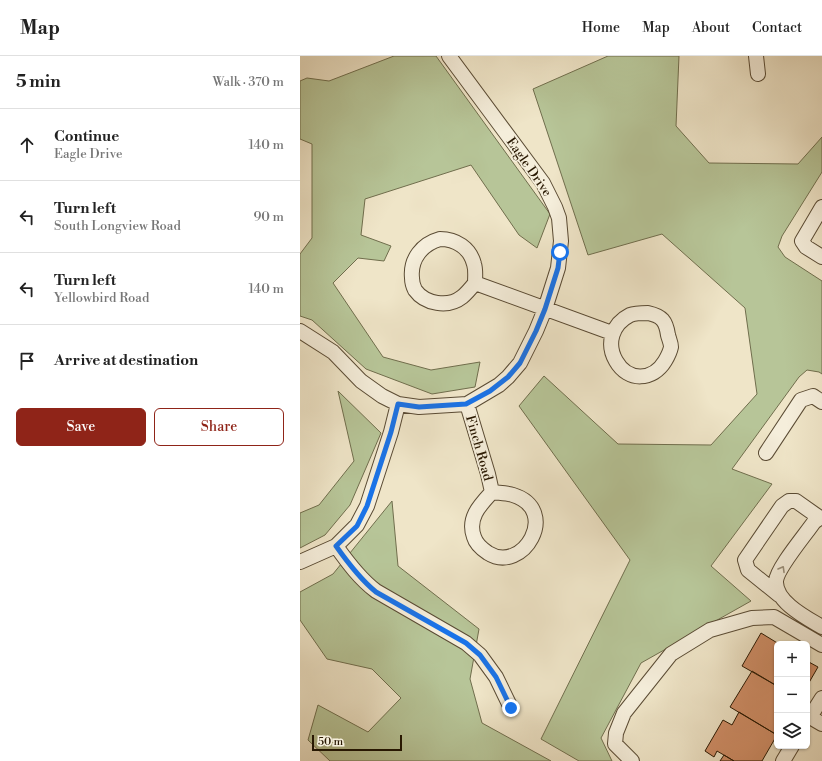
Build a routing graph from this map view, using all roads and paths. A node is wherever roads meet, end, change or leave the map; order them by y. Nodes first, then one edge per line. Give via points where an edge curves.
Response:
1 (449, 56) edge
2 (756, 56) edge
3 (758, 74) dead end
4 (822, 207) edge
5 (822, 257) edge
6 (475, 283) junction
7 (545, 309) junction
8 (612, 333) junction
9 (301, 334) edge
10 (822, 402) edge
11 (398, 404) junction
12 (466, 404) junction
13 (766, 453) dead end
14 (492, 492) junction
15 (821, 518) edge
16 (336, 546) junction
17 (300, 562) edge
18 (779, 595) junction
19 (822, 627) edge
20 (822, 645) edge
21 (822, 698) edge
22 (511, 708) dead end
23 (813, 721) edge
24 (790, 749) edge
25 (632, 761) edge
26 (783, 761) edge

1 - 7 street, Eagle Drive via 543,183 556,207 561,241 558,268
2 - 3 street
4 - 5 street via 802,241 806,247
6 - 6 street via 475,265 471,256 465,247 446,239 433,241 425,246 418,253 411,271 414,289 422,297 439,304 463,297
6 - 7 street
7 - 8 street
7 - 12 street, Eagle Drive via 520,363 499,385
8 - 8 street via 610,343 613,357 625,372 635,376 653,374 669,355 671,346 667,326 657,315 648,312 630,315
9 - 11 street, Eagle Drive via 333,352 361,382
10 - 13 street via 813,396 801,400
11 - 12 street, Eagle Drive via 419,407
11 - 16 street via 367,506 357,526
12 - 14 street, Finch Road
14 - 14 street, Finch Road via 475,511 472,521 474,539 483,550 497,557 518,553 534,535 536,519 533,511 527,503 513,494
18 -> 15 street via 776,582 780,571 814,522
15 - 18 street via 796,501 789,501 782,506 745,560 748,570
16 - 17 street
16 - 22 street via 352,569 376,592 466,643 480,655 496,677
18 - 19 street via 798,613
20 - 25 street via 774,617 752,618 710,630 671,654 624,712 616,733 615,744
21 - 23 street
24 - 26 street

